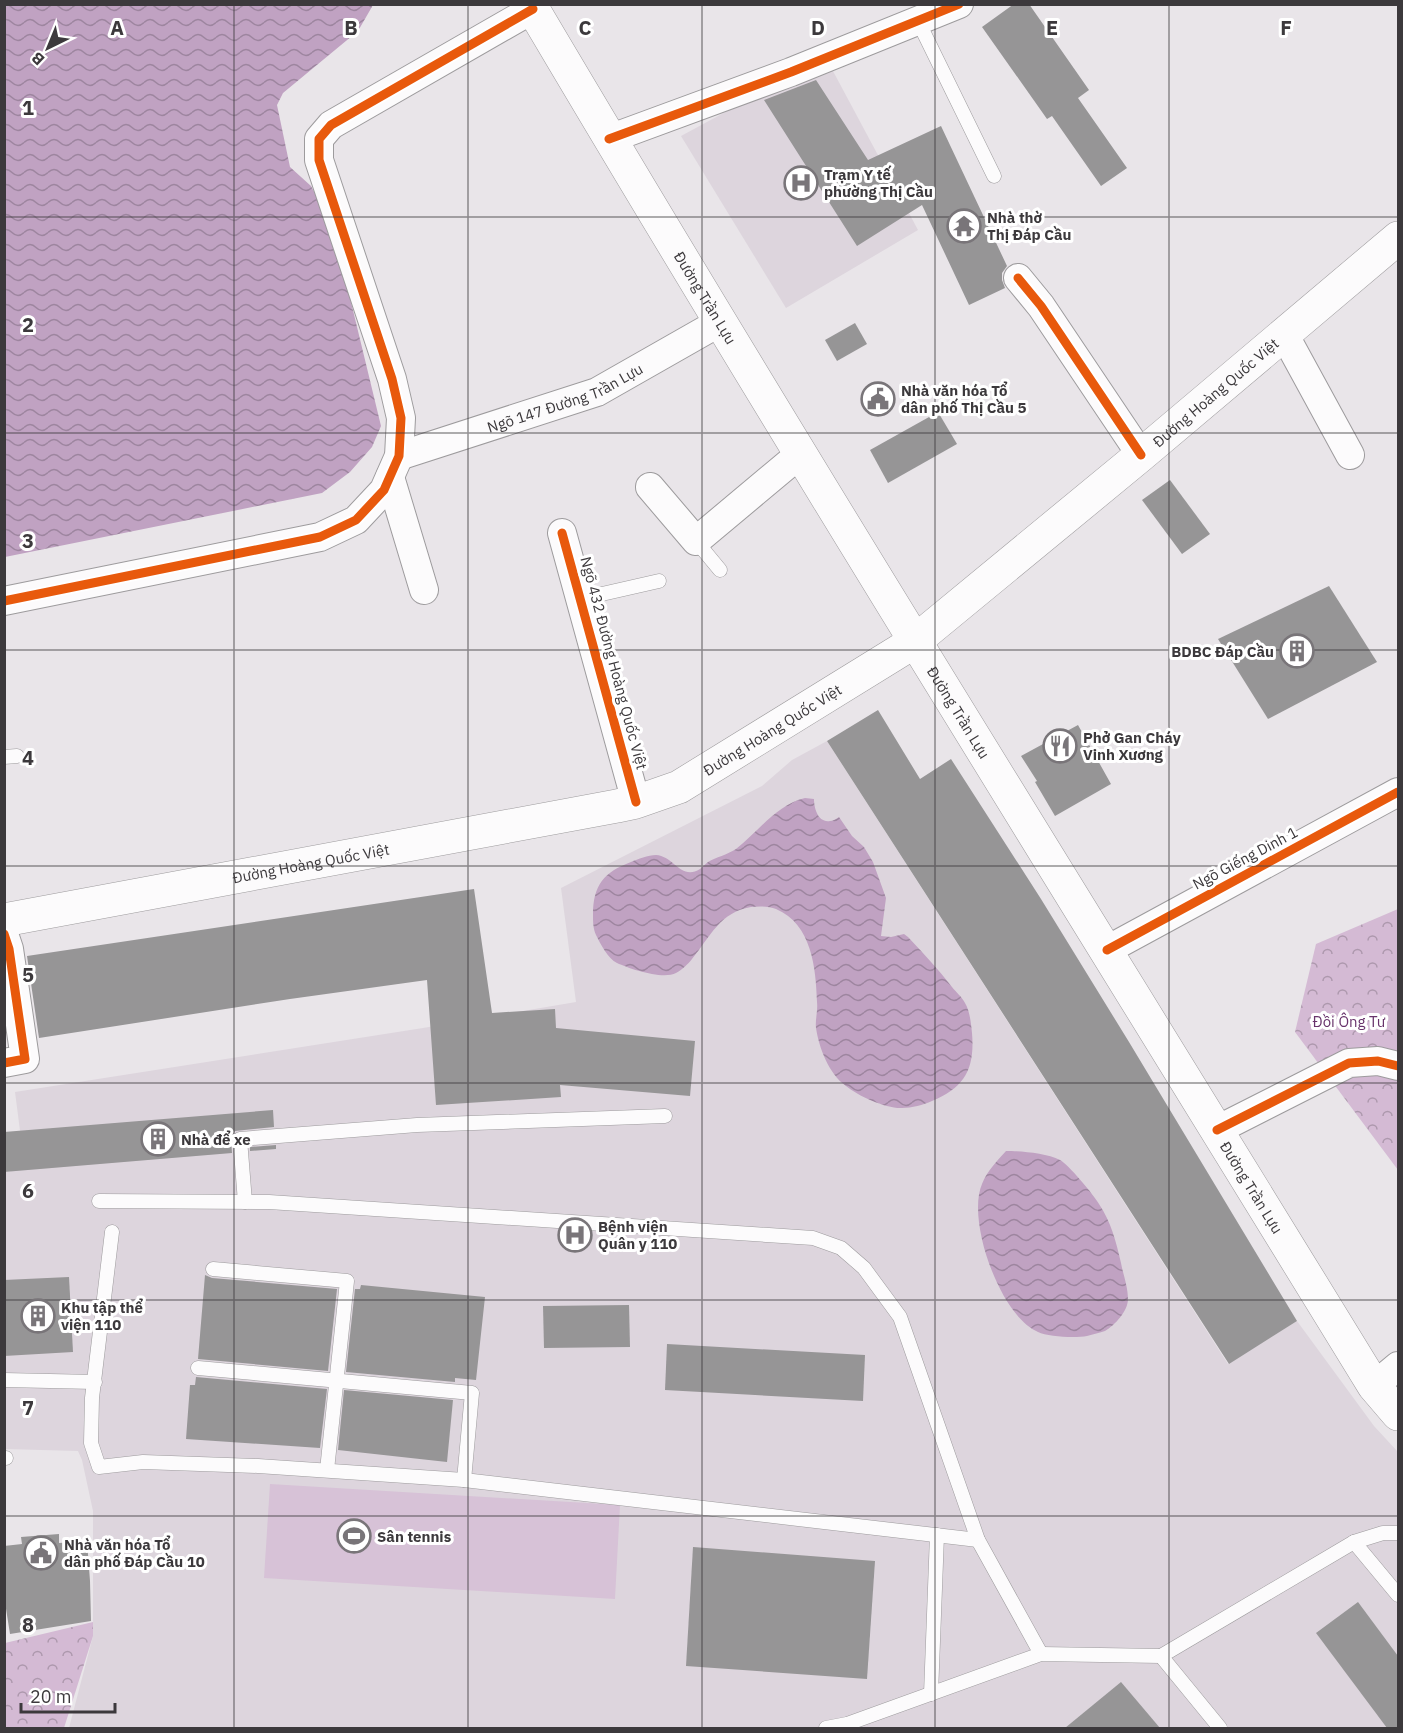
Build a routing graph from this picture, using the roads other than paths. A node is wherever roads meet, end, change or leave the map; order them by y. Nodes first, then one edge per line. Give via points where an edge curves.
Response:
1 (959, 4) edge
2 (532, 7) edge
3 (918, 21) junction
4 (609, 139) junction
5 (994, 176) dead end
6 (1398, 238) edge
7 (1018, 278) dead end
8 (720, 322) junction
9 (1284, 334) junction
10 (800, 454) junction
11 (1141, 455) junction
12 (1350, 455) dead end
13 (394, 466) junction
14 (650, 487) dead end
15 (562, 533) dead end
16 (696, 541) junction
17 (720, 570) dead end
18 (659, 580) dead end
19 (424, 590) dead end
20 (580, 599) junction
21 (4, 601) edge
22 (914, 642) junction
23 (1398, 792) edge
24 (636, 802) junction
25 (4, 920) edge
26 (4, 934) edge
27 (1107, 950) junction
28 (4, 1063) edge
29 (1398, 1066) edge
30 (665, 1116) dead end
31 (1217, 1130) junction
32 (99, 1201) dead end
33 (245, 1202) junction
34 (112, 1232) dead end
35 (213, 1269) dead end
36 (198, 1368) dead end
37 (1386, 1376) edge
38 (4, 1380) edge
39 (337, 1381) junction
40 (94, 1382) junction
41 (1398, 1414) edge
42 (327, 1470) junction
43 (464, 1480) junction
44 (1398, 1533) edge
45 (937, 1535) junction
46 (978, 1540) junction
47 (1354, 1542) junction
48 (1398, 1595) edge
49 (1041, 1654) junction
50 (1161, 1656) junction
51 (931, 1694) junction
52 (826, 1728) edge
53 (1220, 1728) edge

1 - 3 street
2 - 4 main road, Đường Trần Lựu
2 - 13 street via 331,125 319,139 319,160 392,379 401,418
3 - 4 street
3 - 5 lane
4 - 8 main road, Đường Trần Lựu
6 - 9 main road, Đường Hoàng Quốc Việt
7 - 11 street
8 - 10 main road, Đường Trần Lựu
8 - 13 street, Ngõ 147 Đường Trần Lựu via 597,392
9 - 11 main road, Đường Hoàng Quốc Việt
9 - 12 street
10 - 16 street
10 - 22 main road, Đường Trần Lựu
11 - 22 main road, Đường Hoàng Quốc Việt
13 - 19 street
13 - 21 street via 384,490 356,520 320,537
14 - 16 street
15 - 20 street, Ngõ 432 Đường Hoàng Quốc Việt
16 - 17 lane
18 - 20 lane
20 - 24 street, Ngõ 432 Đường Hoàng Quốc Việt
22 - 24 main road, Đường Hoàng Quốc Việt via 680,787
22 - 27 main road, Đường Trần Lựu
23 - 27 street, Ngõ Giếng Dinh 1
24 - 25 main road, Đường Hoàng Quốc Việt
26 - 28 street via 25,1059
27 - 31 main road, Đường Trần Lựu
29 - 31 street via 1378,1061 1349,1063
30 - 33 lane via 417,1125 240,1139
31 - 37 main road, Đường Trần Lựu
32 - 33 lane
33 - 46 lane via 813,1238 841,1248 864,1268 900,1317
34 - 40 lane
35 - 39 lane via 347,1281
36 - 39 lane
37 - 41 main road, Đường Trần Lựu
38 - 40 lane
39 - 42 lane
39 - 43 lane via 472,1393
40 - 42 lane via 92,1443 99,1467 143,1462
42 - 43 lane
43 - 45 lane
44 - 47 lane via 1383,1533
45 - 46 lane
45 - 51 lane
46 - 49 lane
47 - 48 lane
47 - 50 lane
49 - 50 lane
49 - 51 lane
50 - 53 lane
51 - 52 lane

